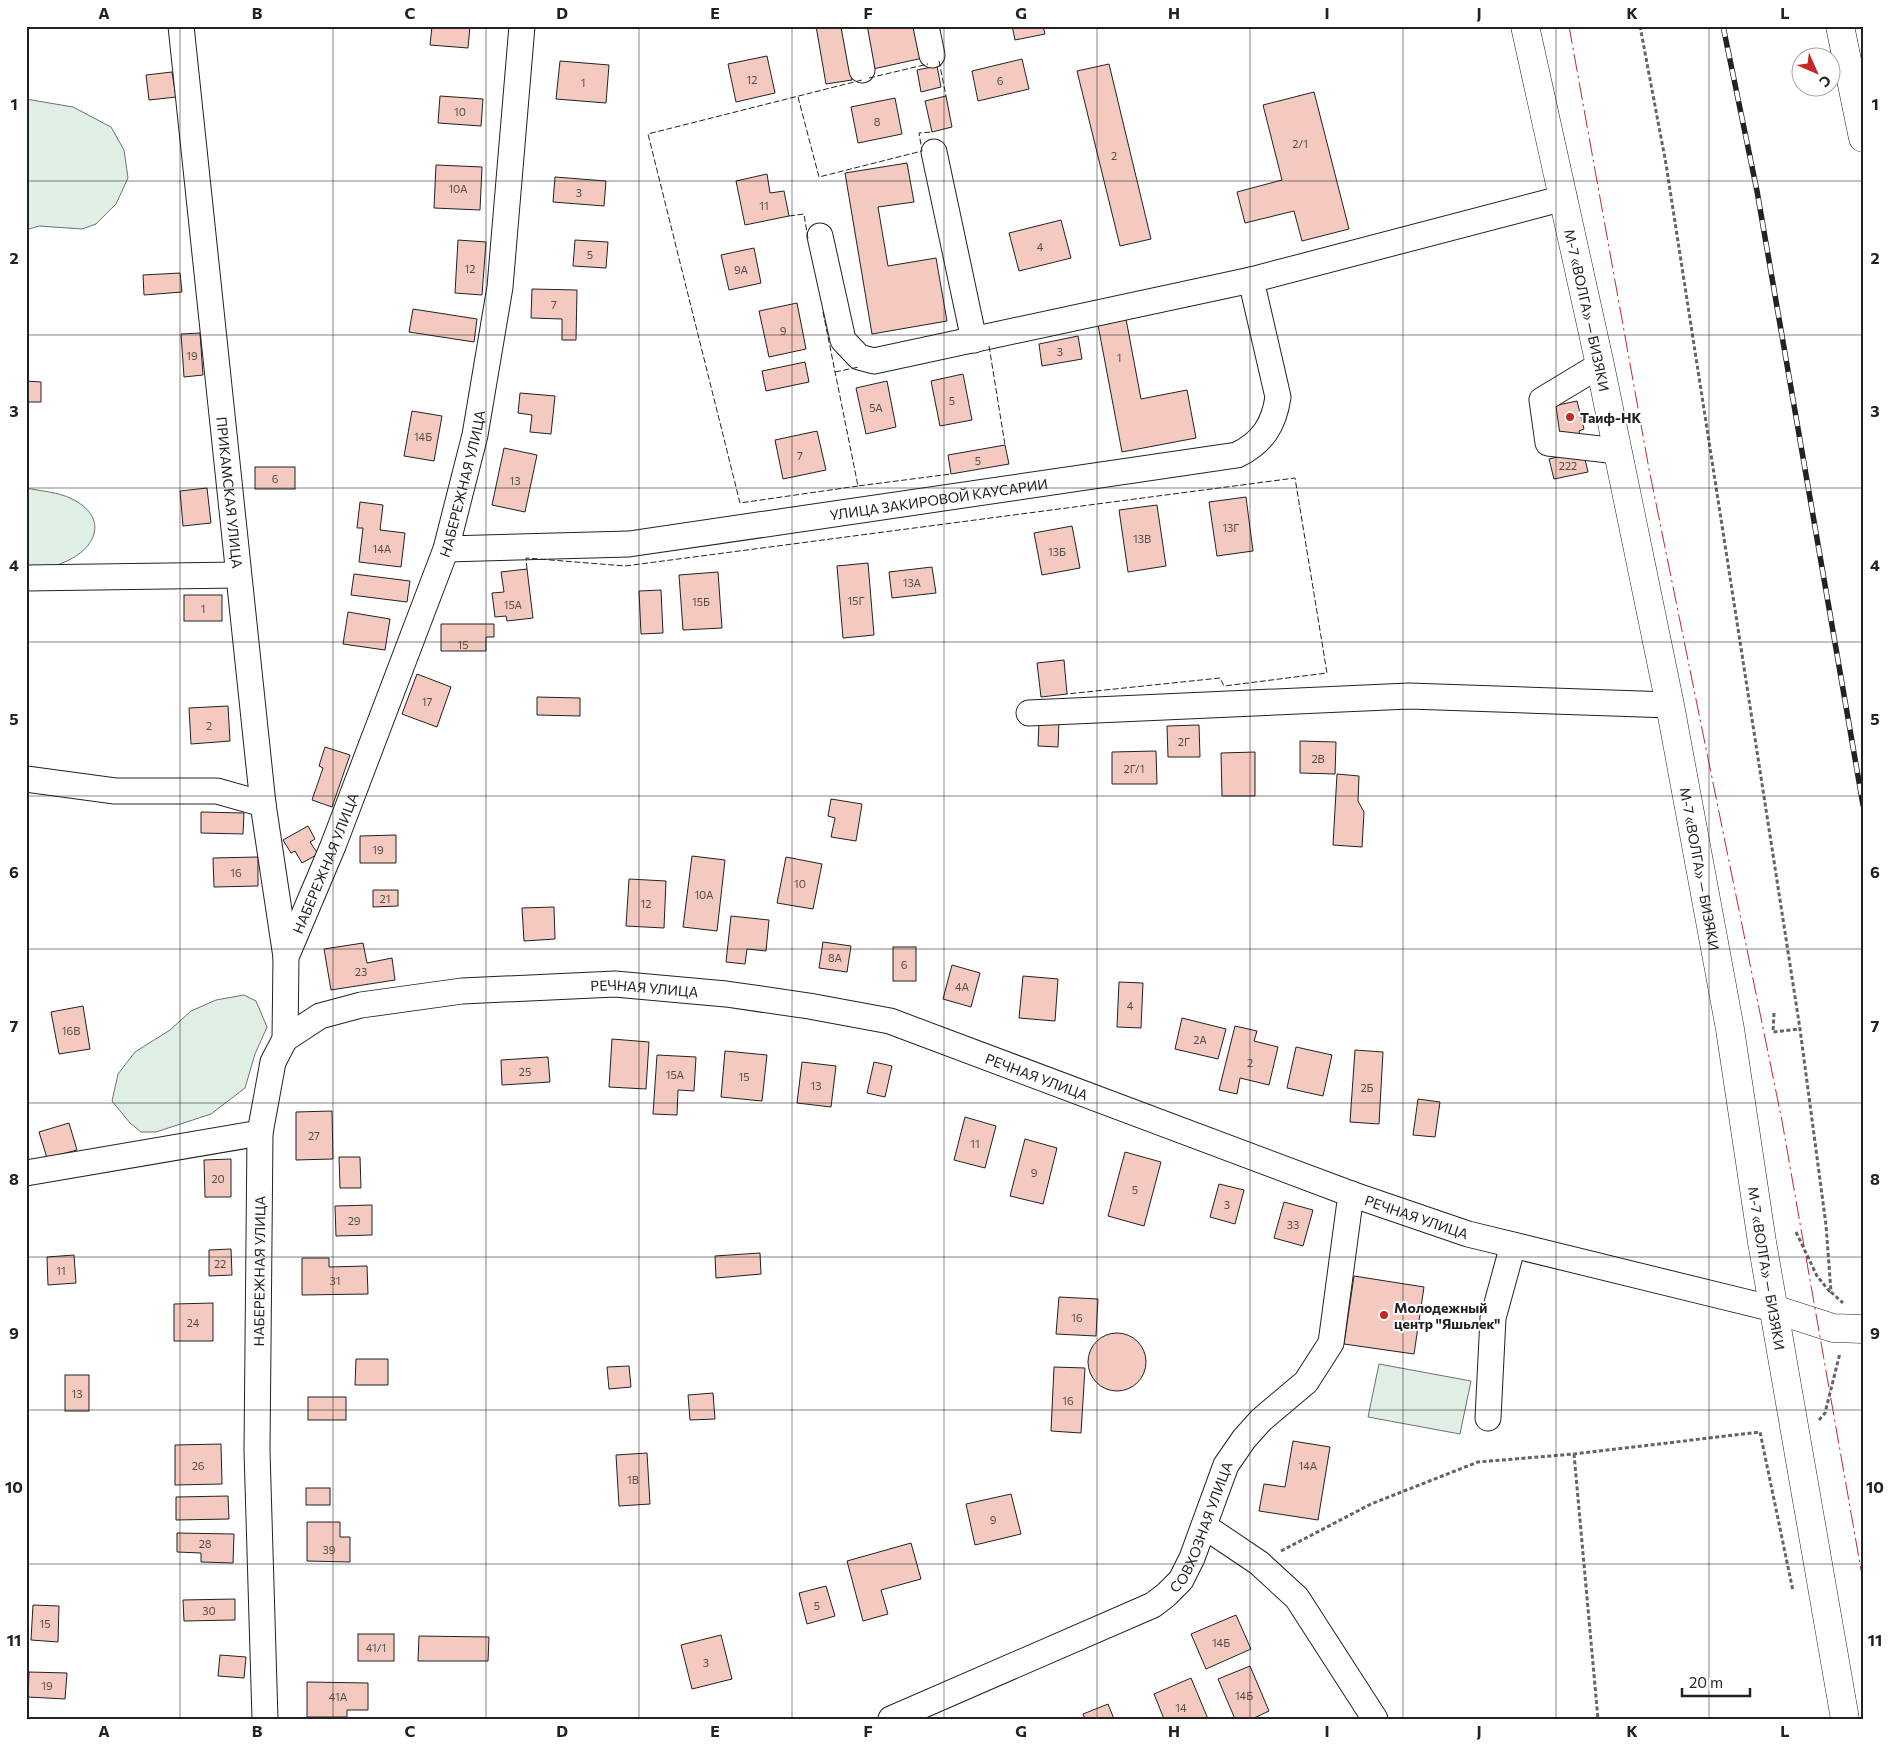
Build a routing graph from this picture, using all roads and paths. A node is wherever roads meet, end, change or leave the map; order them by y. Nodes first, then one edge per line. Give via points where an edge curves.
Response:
1 (181, 26) edge
2 (522, 26) edge
3 (854, 26) edge
4 (926, 26) edge
5 (1525, 26) edge
6 (1640, 26) edge
7 (1840, 26) edge
8 (932, 54) dead end
9 (862, 70) dead end
10 (1859, 102) edge
11 (1863, 138) edge
12 (934, 152) dead end
13 (1564, 198) junction
14 (820, 236) dead end
15 (1251, 280) junction
16 (974, 340) junction
17 (1600, 365) junction
18 (1617, 450) junction
19 (446, 549) junction
20 (238, 575) junction
21 (26, 578) edge
22 (1670, 705) junction
23 (1029, 713) dead end
24 (26, 779) edge
25 (262, 804) junction
26 (286, 957) junction
27 (1774, 1013) dead end
28 (1800, 1029) junction
29 (285, 1039) junction
30 (260, 1134) junction
31 (26, 1173) edge
32 (1352, 1194) junction
33 (1796, 1232) dead end
34 (1513, 1244) junction
35 (1831, 1292) junction
36 (1774, 1309) junction
37 (1847, 1328) edge
38 (1488, 1418) dead end
39 (1817, 1422) dead end
40 (1574, 1454) junction
41 (1204, 1526) junction
42 (1259, 1563) junction
43 (1793, 1591) dead end
44 (265, 1719) edge
45 (891, 1719) edge
46 (1375, 1719) edge
47 (1598, 1719) edge
48 (1845, 1719) edge

1 - 20 street, ПРИКАМСКАЯ УЛИЦА
2 - 19 street, НАБЕРЕЖНАЯ УЛИЦА via 500,288 475,435
3 - 9 street
4 - 8 street
5 - 13 main road, М-7 «ВОЛГА» — БИЗЯКИ
6 - 28 path via 1666,164
7 - 10 main road
10 - 11 main road
12 - 16 street
13 - 15 street
13 - 17 main road, М-7 «ВОЛГА» — БИЗЯКИ
14 - 16 street via 843,340 859,356 874,361
15 - 16 street
15 - 19 street, УЛИЦА ЗАКИРОВОЙ КАУСАРИИ via 1278,397 1270,428 1259,442 1237,455 629,544
17 - 18 main road, М-7 «ВОЛГА» — БИЗЯКИ
17 - 18 street via 1542,400 1548,443
18 - 22 main road, М-7 «ВОЛГА» — БИЗЯКИ
19 - 26 street, НАБЕРЕЖНАЯ УЛИЦА via 333,846
20 - 21 street
20 - 25 street, ПРИКАМСКАЯ УЛИЦА
22 - 23 street via 1409,696
22 - 36 main road, М-7 «ВОЛГА» — БИЗЯКИ via 1730,1029
24 - 25 street via 115,790 217,791
25 - 26 street, ПРИКАМСКАЯ УЛИЦА
26 - 29 street, НАБЕРЕЖНАЯ УЛИЦА
27 - 28 path via 1773,1032
28 - 35 path via 1826,1225
29 - 30 street, НАБЕРЕЖНАЯ УЛИЦА via 273,1062
29 - 32 street, РЕЧНАЯ УЛИЦА via 320,1016 361,1005 462,991 615,984 726,994 890,1021
30 - 31 street
30 - 44 street, НАБЕРЕЖНАЯ УЛИЦА via 257,1451
32 - 34 street, РЕЧНАЯ УЛИЦА via 1468,1234
32 - 41 street, СОВХОЗНАЯ УЛИЦА via 1332,1344 1306,1382 1261,1420 1226,1464
33 - 35 path via 1817,1276
34 - 36 street, РЕЧНАЯ УЛИЦА
34 - 38 street via 1493,1318
35 - 37 path
36 - 37 main road
36 - 48 main road, М-7 «ВОЛГА» — БИЗЯКИ
37 - 39 path via 1825,1413
40 - 42 path via 1478,1462 1371,1504
40 - 43 path via 1760,1432
40 - 47 path
41 - 42 street
41 - 45 street, СОВХОЗНАЯ УЛИЦА via 1181,1580 1153,1605
42 - 46 street via 1297,1598

